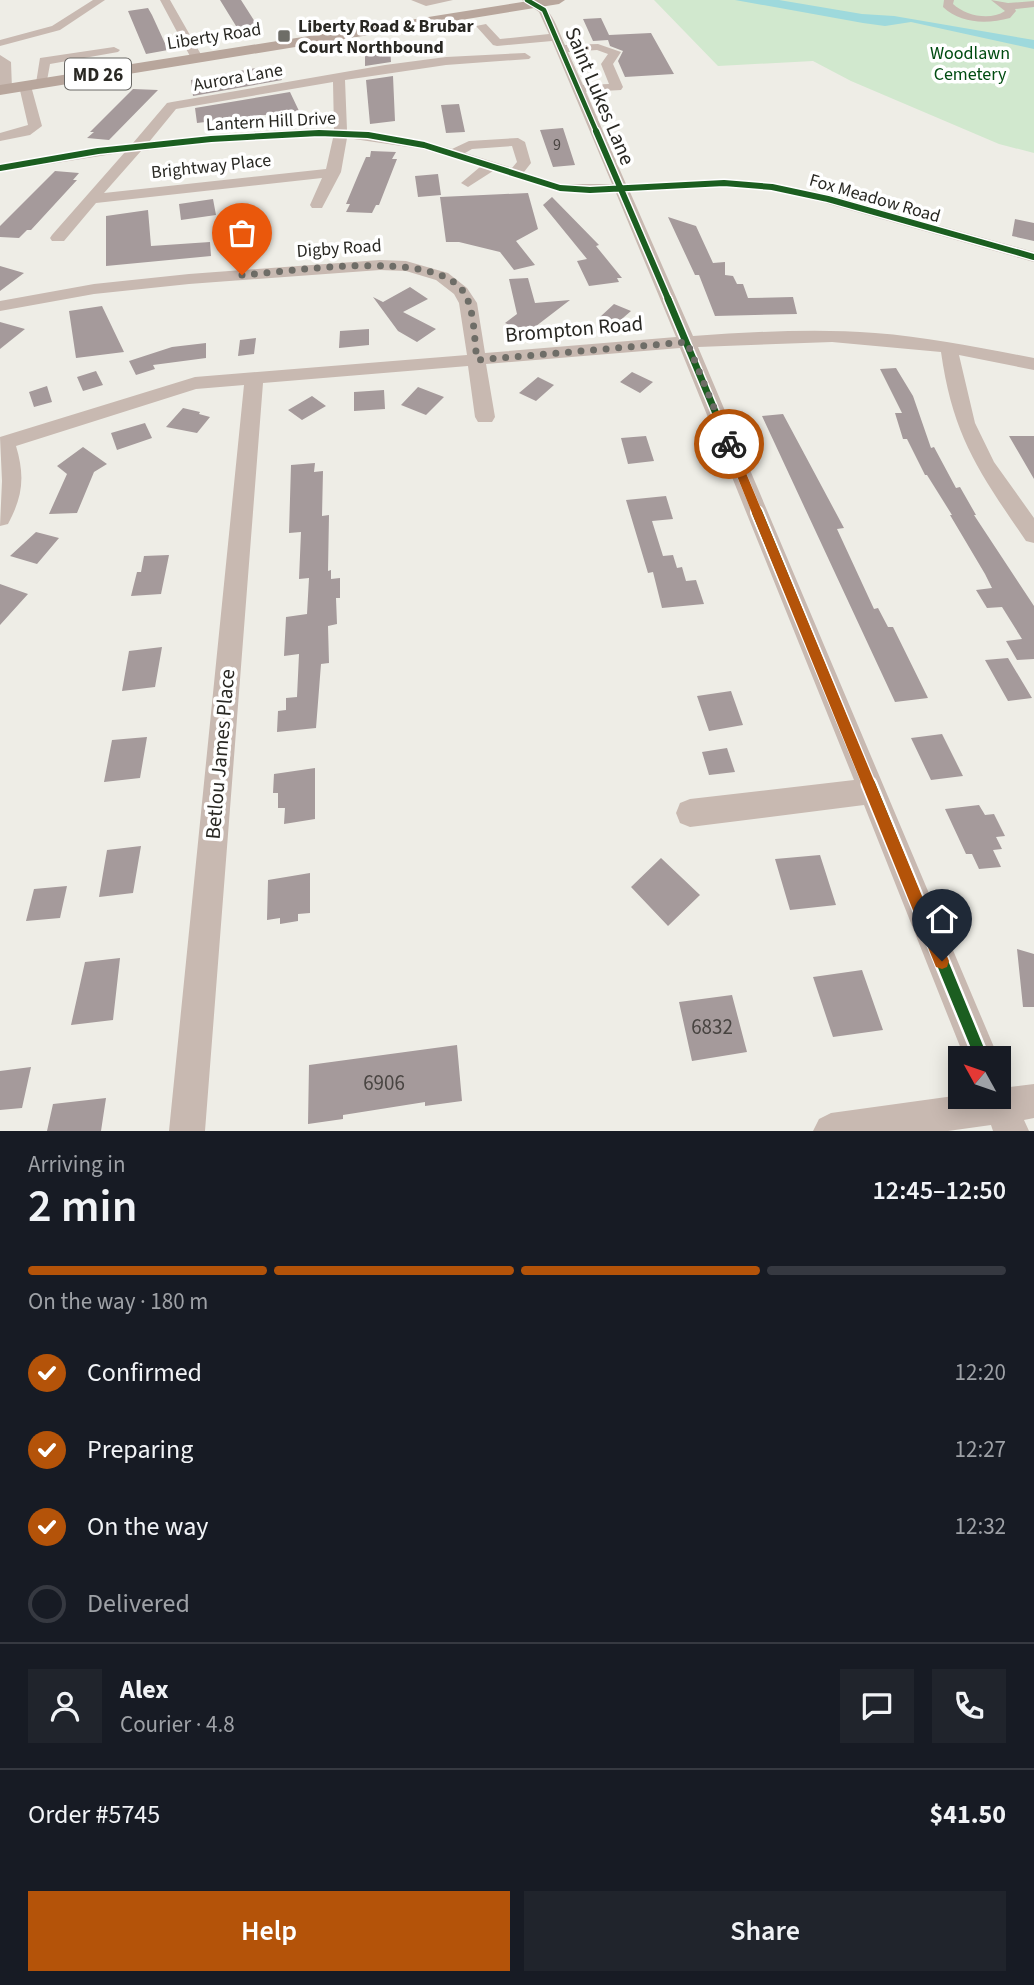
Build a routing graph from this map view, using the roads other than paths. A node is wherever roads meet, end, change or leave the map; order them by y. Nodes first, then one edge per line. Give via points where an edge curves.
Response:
1 (100, 0) edge
2 (165, 0) edge
3 (416, 0) edge
4 (448, 0) edge
5 (559, 0) edge
6 (949, 0) edge
7 (994, 0) edge
8 (532, 2) edge
9 (1034, 4) edge
10 (1007, 6) junction
11 (482, 26) dead end
12 (0, 43) edge
13 (559, 43) junction
14 (114, 50) dead end
15 (525, 57) dead end
16 (197, 58) junction
17 (0, 59) edge
18 (340, 77) junction
19 (2, 83) edge
20 (42, 83) junction
21 (25, 86) junction
22 (579, 89) junction
23 (342, 133) junction
24 (0, 137) edge
25 (137, 146) junction
26 (453, 155) junction
27 (490, 167) junction
28 (0, 168) edge
29 (334, 172) junction
30 (513, 175) junction
31 (468, 183) dead end
32 (621, 188) junction
33 (93, 199) junction
34 (317, 205) dead end
35 (58, 239) dead end
36 (1034, 257) edge
37 (0, 306) edge
38 (687, 342) junction
39 (948, 348) junction
40 (477, 360) junction
41 (1034, 365) edge
42 (254, 377) junction
43 (485, 417) dead end
44 (3, 443) edge
45 (0, 518) edge
46 (1034, 535) edge
47 (871, 790) junction
48 (691, 813) dead end
49 (977, 1046) edge
50 (1003, 1110) edge
51 (187, 1131) edge
52 (831, 1131) edge

1 - 12 street via 56,28
2 - 16 street
3 - 4 street
5 - 8 main road, Liberty Road / MD 26
6 - 10 street via 951,10 980,18 1006,16 1011,11
7 - 10 street
8 - 13 street, Saint Lukes Lane via 544,9
8 - 16 main road, Liberty Road / MD 26
9 - 10 street
11 - 13 street via 497,43
13 - 22 street, Saint Lukes Lane
13 - 22 street via 613,50 607,64 617,87
14 - 20 street via 44,61
15 - 18 street, Aurora Lane via 418,64
16 - 20 main road, Liberty Road / MD 26
17 - 19 street via 5,62
18 - 23 street
18 - 25 street, Aurora Lane via 172,106
19 - 21 main road, Liberty Road / MD 26
20 - 21 main road, Liberty Road / MD 26
21 - 24 street via 35,126
22 - 32 street, Saint Lukes Lane
23 - 25 street, Lantern Hill Drive
23 - 26 street, Lantern Hill Drive via 404,141
23 - 29 street
25 - 28 street, Lantern Hill Drive
25 - 33 street, Aurora Lane
26 - 27 street, Lantern Hill Drive
26 - 30 street via 469,145 518,142 524,163
27 - 30 street, Lantern Hill Drive
27 - 31 street
29 - 33 street, Brightway Place
29 - 34 street
30 - 32 street, Lantern Hill Drive via 560,188
32 - 36 street, Fox Meadow Road via 724,183 772,187
32 - 38 street, Saint Lukes Lane
33 - 35 street, Aurora Lane
37 - 40 street, Digby Road via 163,280 380,265 414,267 441,275 463,291
38 - 39 street, Brompton Road via 815,336
38 - 40 street, Brompton Road
38 - 47 street, Saint Lukes Lane
39 - 41 street, Brompton Road
39 - 46 street via 965,424
40 - 42 street, Brompton Road
40 - 43 street, Digby Road
42 - 44 street, Brompton Road via 173,387
42 - 51 street, Betlou James Place
44 - 45 street via 15,478
47 - 48 street
47 - 49 street, Saint Lukes Lane
50 - 52 street

